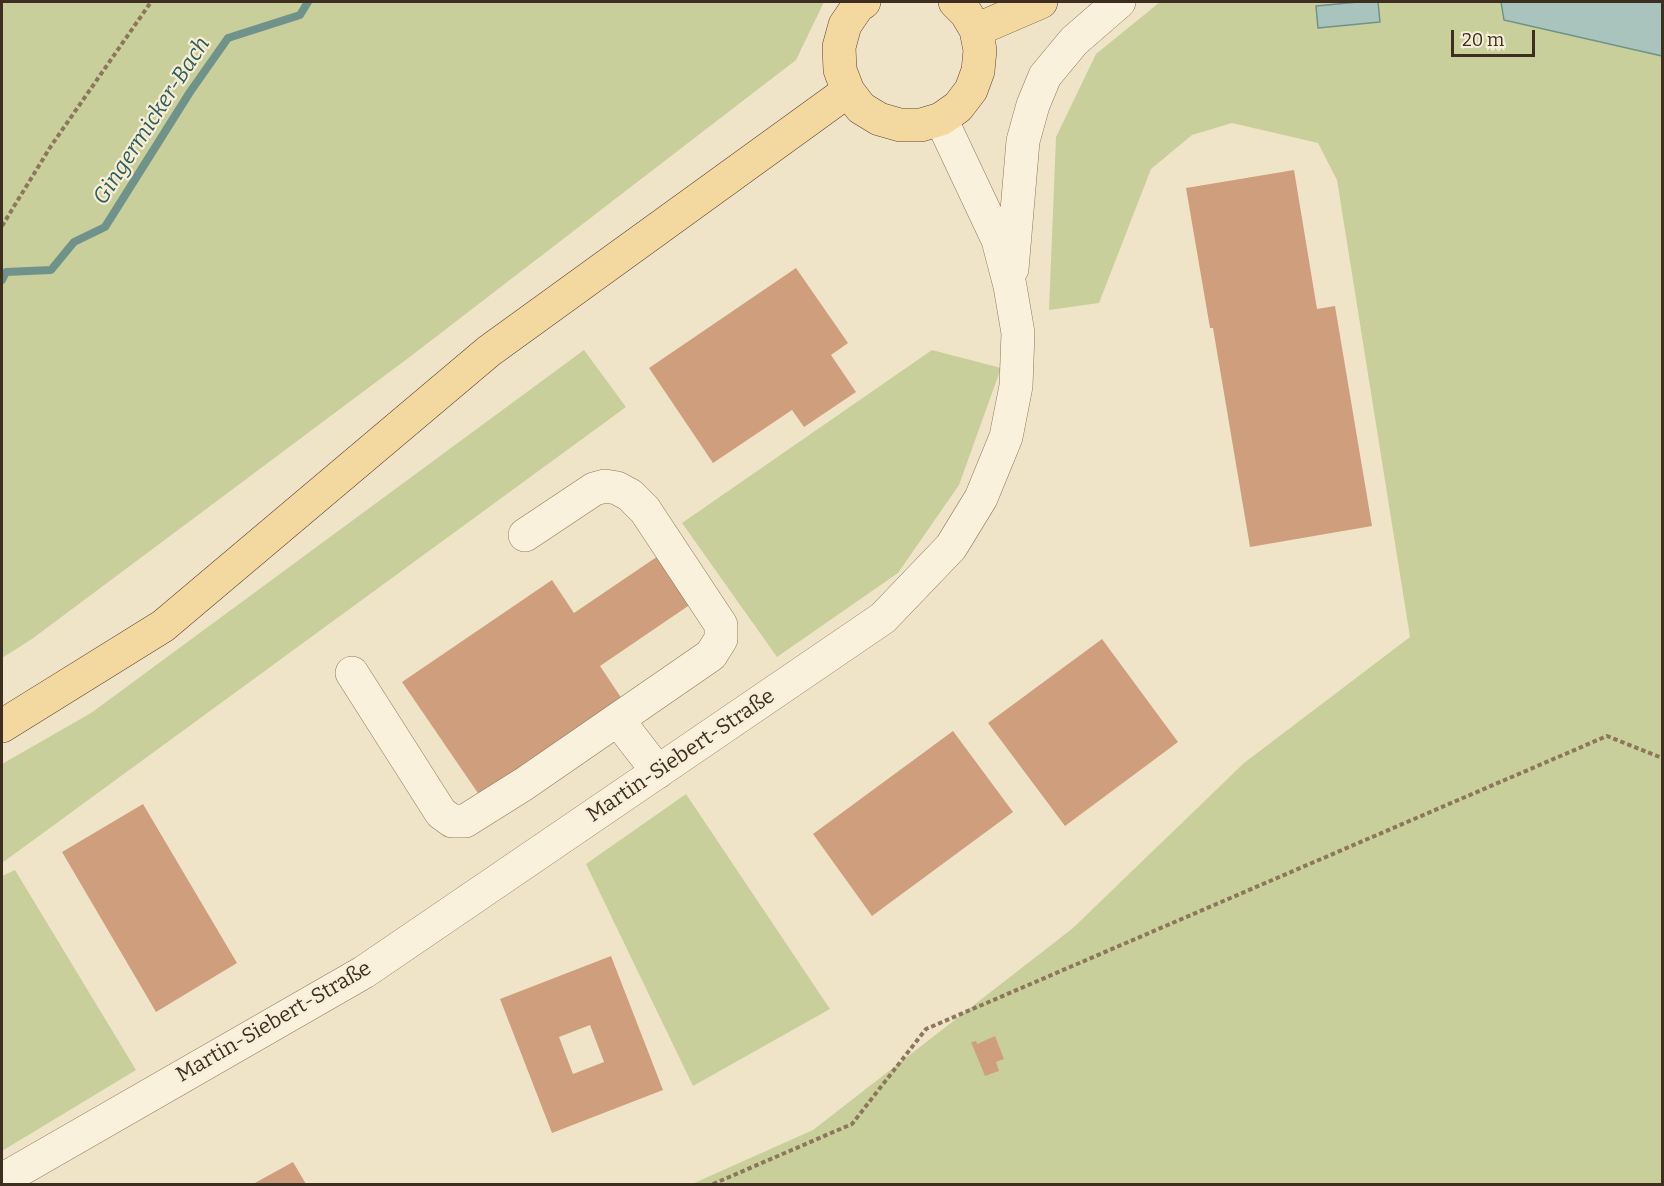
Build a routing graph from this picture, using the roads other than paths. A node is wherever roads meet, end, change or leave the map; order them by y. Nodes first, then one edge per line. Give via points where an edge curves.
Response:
1 (864, 2) edge
2 (955, 2) edge
3 (1041, 2) edge
4 (1119, 2) edge
5 (976, 30) junction
6 (848, 91) junction
7 (941, 119) junction
8 (1010, 286) junction
9 (525, 535) dead end
10 (352, 673) dead end
11 (618, 720) junction
12 (2, 726) edge
13 (658, 772) junction
14 (2, 1180) edge

1 - 6 main road via 845,25 839,47 840,70
2 - 5 main road
3 - 5 main road
4 - 8 street via 1074,41 1046,76 1033,105 1023,141
5 - 7 main road via 980,50 971,90 958,107
6 - 7 main road via 861,108 879,119 900,125 921,125
6 - 12 main road via 489,351 163,626
7 - 8 street, Martin-Siebert-Straße via 998,240
8 - 13 street, Martin-Siebert-Straße via 1018,333 1016,386 1006,437 981,498 951,547 883,618
9 - 11 street via 594,489 617,488 645,510 721,626 722,639 711,655
10 - 11 street via 441,813 452,821 465,821
11 - 13 street
13 - 14 street, Martin-Siebert-Straße via 364,972

